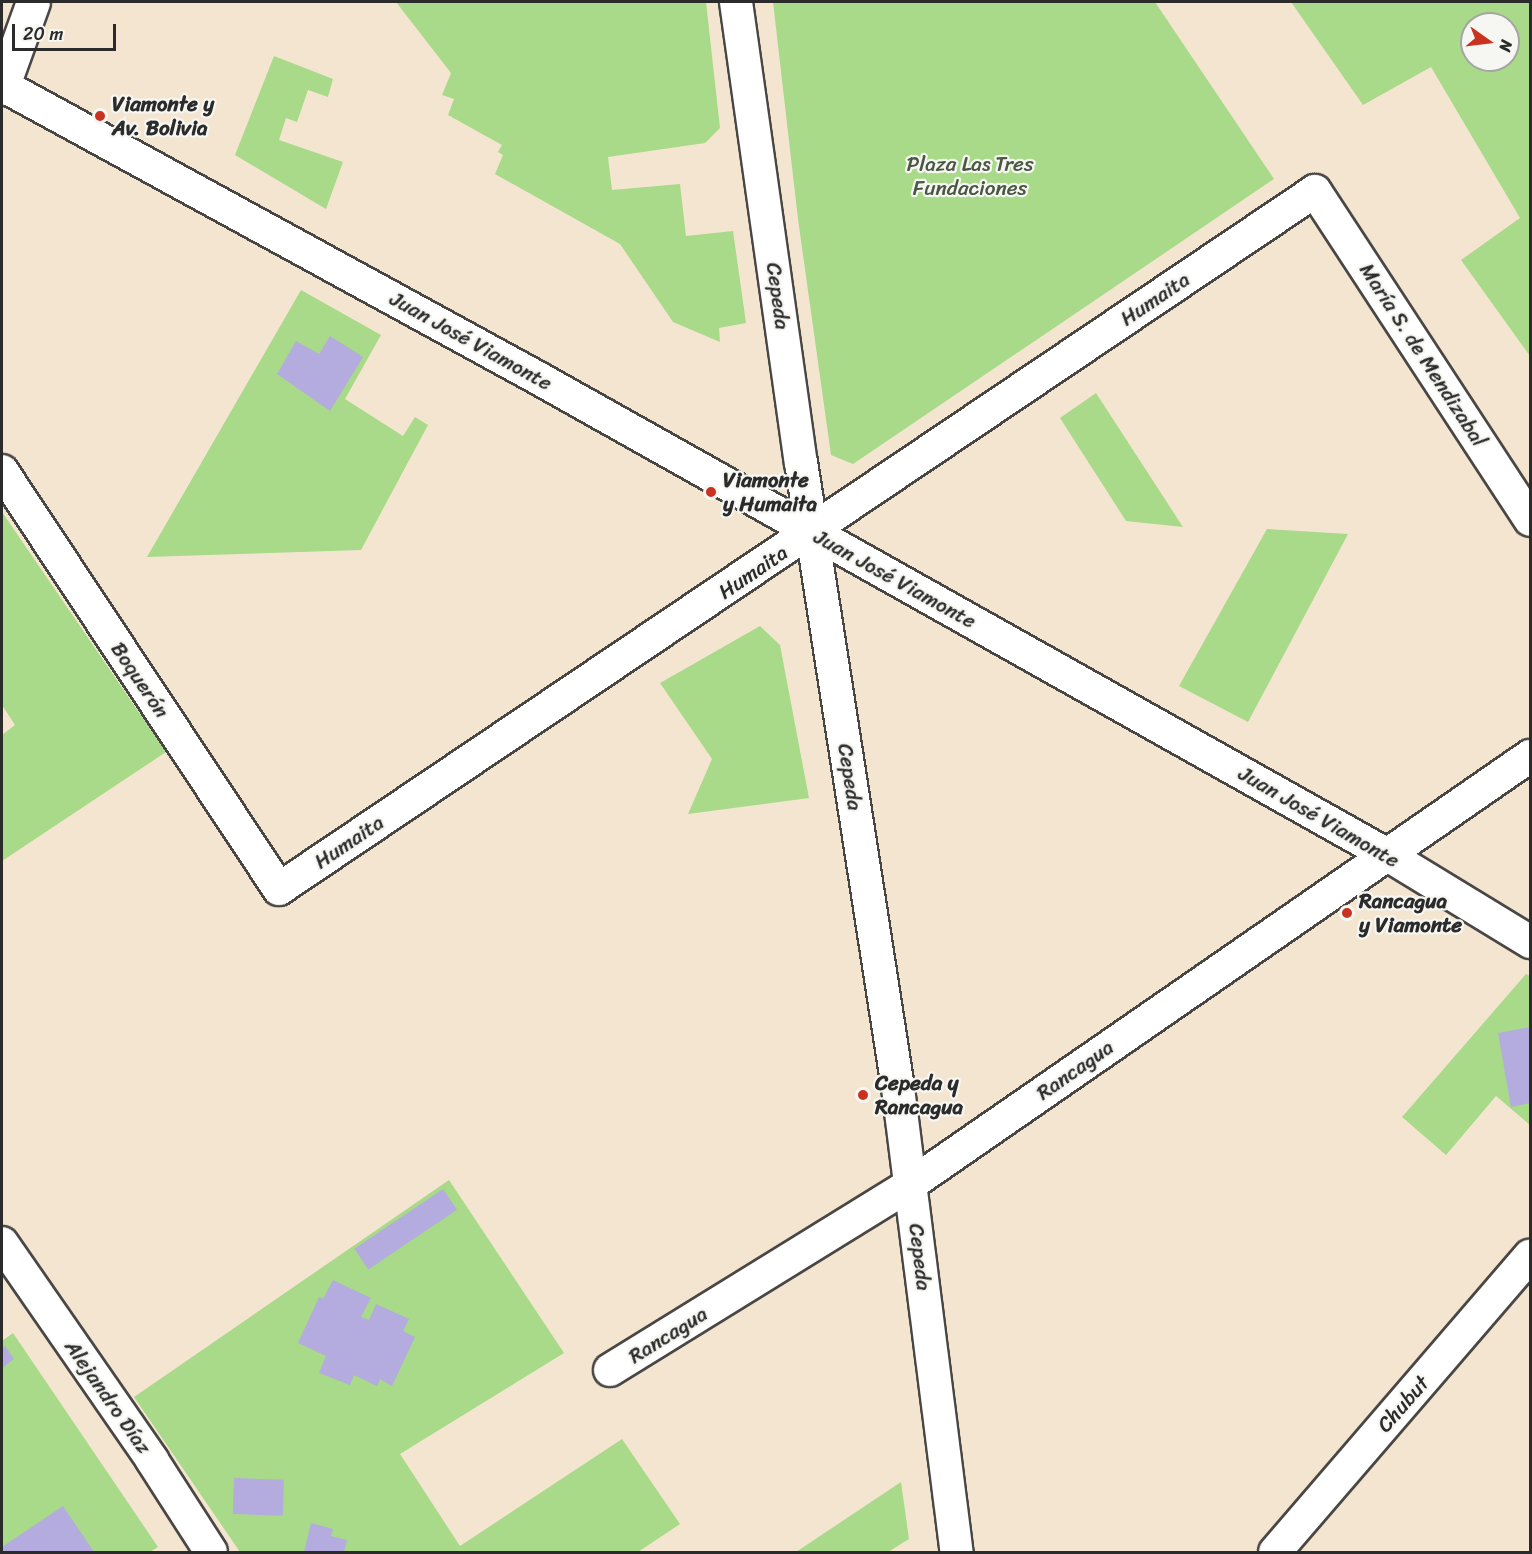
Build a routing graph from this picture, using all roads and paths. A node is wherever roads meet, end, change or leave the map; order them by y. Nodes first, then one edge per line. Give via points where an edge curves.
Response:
1 (33, 2) edge
2 (736, 2) edge
3 (2, 86) edge
4 (1315, 191) joint
5 (2, 471) edge
6 (1530, 520) edge
7 (812, 532) junction
8 (1530, 756) edge
9 (1386, 854) junction
10 (279, 889) joint
11 (1530, 942) edge
12 (911, 1184) junction
13 (2, 1243) edge
14 (1530, 1256) edge
15 (610, 1370) dead end
16 (211, 1552) edge
17 (957, 1552) edge
18 (1275, 1552) edge

1 - 3 street
2 - 7 street, Cepeda
3 - 7 street, Juan José Viamonte via 205,193
4 - 6 street, María S. de Mendizabal
4 - 7 street, Humaita
5 - 10 street, Boquerón
7 - 9 street, Juan José Viamonte
7 - 10 street, Humaita
7 - 12 street, Cepeda
8 - 9 street, Rancagua
9 - 11 street, Juan José Viamonte
9 - 12 street, Rancagua
12 - 15 street, Rancagua
12 - 17 street, Cepeda
13 - 16 street, Alejandro Díaz
14 - 18 street, Chubut

